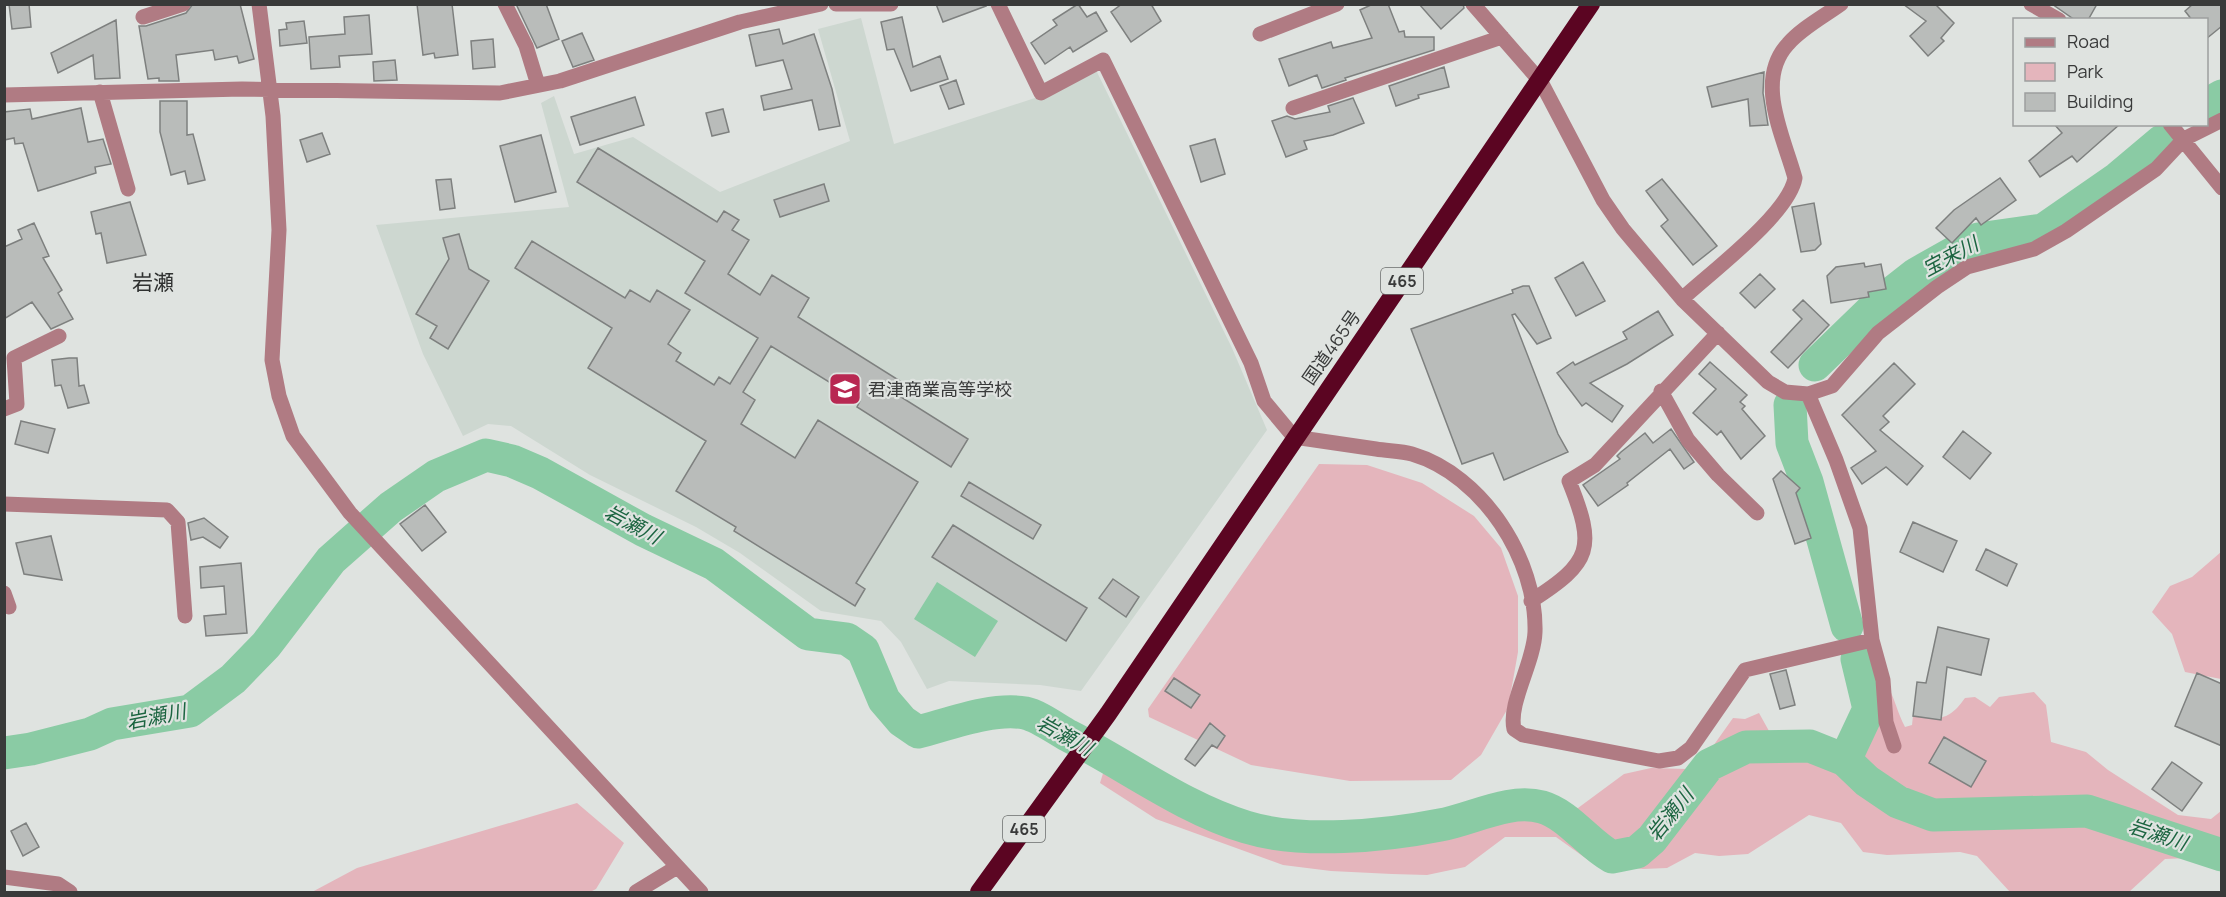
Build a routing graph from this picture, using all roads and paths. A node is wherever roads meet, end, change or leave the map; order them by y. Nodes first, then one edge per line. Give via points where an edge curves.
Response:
1 (183, 4) edge
2 (259, 4) edge
3 (505, 4) edge
4 (821, 4) edge
5 (836, 4) edge
6 (891, 4) edge
7 (998, 4) edge
8 (1337, 4) edge
9 (1473, 4) edge
10 (1591, 4) edge
11 (1841, 4) edge
12 (2031, 4) edge
13 (143, 17) dead end
14 (2056, 18) edge
15 (1260, 34) dead end
16 (1502, 37) junction
17 (1541, 82) junction
18 (538, 85) junction
19 (270, 90) junction
20 (100, 92) junction
21 (4, 95) edge
22 (1293, 108) dead end
23 (2222, 120) edge
24 (2172, 126) edge
25 (2184, 139) junction
26 (2222, 188) edge
27 (128, 189) dead end
28 (1682, 299) junction
29 (1718, 333) junction
30 (59, 336) dead end
31 (1661, 392) junction
32 (1808, 394) junction
33 (4, 409) edge
34 (1294, 436) junction
35 (4, 504) edge
36 (1757, 513) dead end
37 (1532, 601) junction
38 (185, 616) dead end
39 (1868, 642) junction
40 (1894, 746) dead end
41 (677, 867) junction
42 (4, 877) edge
43 (70, 892) edge
44 (636, 892) edge
45 (701, 892) edge
46 (979, 892) edge

1 - 13 street
2 - 19 street
3 - 18 street via 526,46
4 - 18 street via 740,22
5 - 6 street
7 - 34 street via 1041,93 1104,60 1251,363 1264,401
8 - 15 street
9 - 16 street
10 - 17 highway, 国道465号 / 465
11 - 28 street via 1787,45 1771,84 1795,178 1793,190 1767,222
12 - 14 street
16 - 17 street
16 - 22 street
17 - 28 street via 1603,200
17 - 34 highway, 国道465号 / 465
18 - 19 street via 500,93
19 - 20 street
19 - 41 street via 279,230 272,360 293,436 350,513
20 - 21 street
20 - 27 street
23 - 25 street
24 - 25 street
25 - 26 street
25 - 32 street via 2156,169 2066,231 2034,249 1967,267 1878,333 1832,386
28 - 29 street
29 - 31 street
29 - 32 street via 1768,382 1785,392
30 - 33 street via 14,358 17,404
31 - 36 street via 1688,440
31 - 37 street via 1594,465 1569,481 1585,525 1586,545 1569,575
32 - 39 street via 1860,528
34 - 37 street via 1412,454 1443,469 1473,492 1497,519 1518,551
34 - 46 highway, 国道465号 / 465 via 1108,714
35 - 38 street via 167,510 178,522
37 - 39 street via 1535,631 1531,663 1511,717 1514,729 1523,735 1659,761 1678,758 1691,748 1745,670
39 - 40 street via 1883,680 1886,722
41 - 44 street
41 - 45 street
42 - 43 street via 58,884

